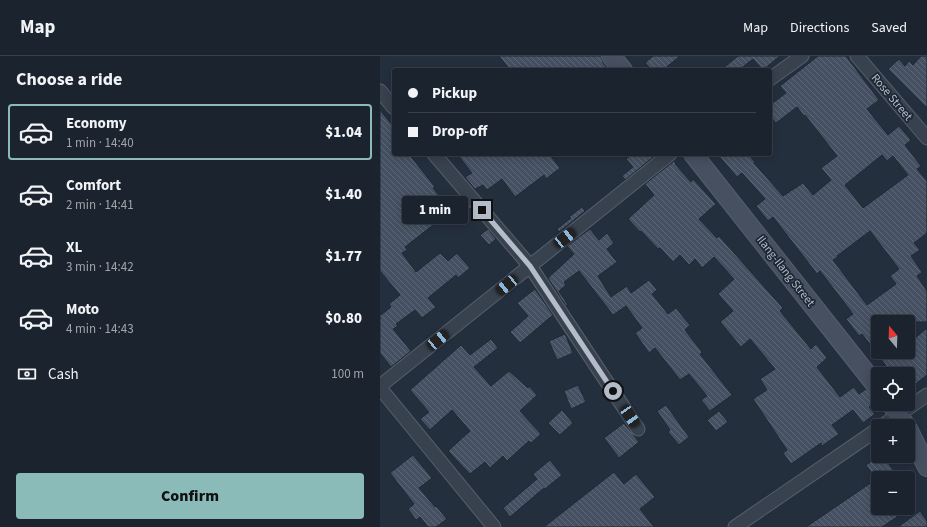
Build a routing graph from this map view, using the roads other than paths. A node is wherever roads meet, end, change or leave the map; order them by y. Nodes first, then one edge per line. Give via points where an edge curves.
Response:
1 (611, 56) edge
2 (802, 56) edge
3 (857, 56) edge
4 (621, 68) edge
5 (772, 78) edge
6 (380, 91) edge
7 (392, 106) edge
8 (927, 138) edge
9 (436, 156) edge
10 (668, 156) edge
11 (695, 156) edge
12 (530, 266) junction
13 (871, 379) edge
14 (380, 387) edge
15 (927, 395) edge
16 (901, 418) edge
17 (638, 428) dead end
18 (871, 434) edge
19 (927, 467) edge
20 (494, 527) edge
21 (735, 527) edge

1 - 4 main road
2 - 5 street
3 - 8 street, Rose Street
6 - 7 street
9 - 12 street
10 - 12 street
11 - 13 main road, Ilang-Ilang Street
12 - 14 street
12 - 17 street
14 - 20 street
15 - 16 street
16 - 19 main road
18 - 21 street

